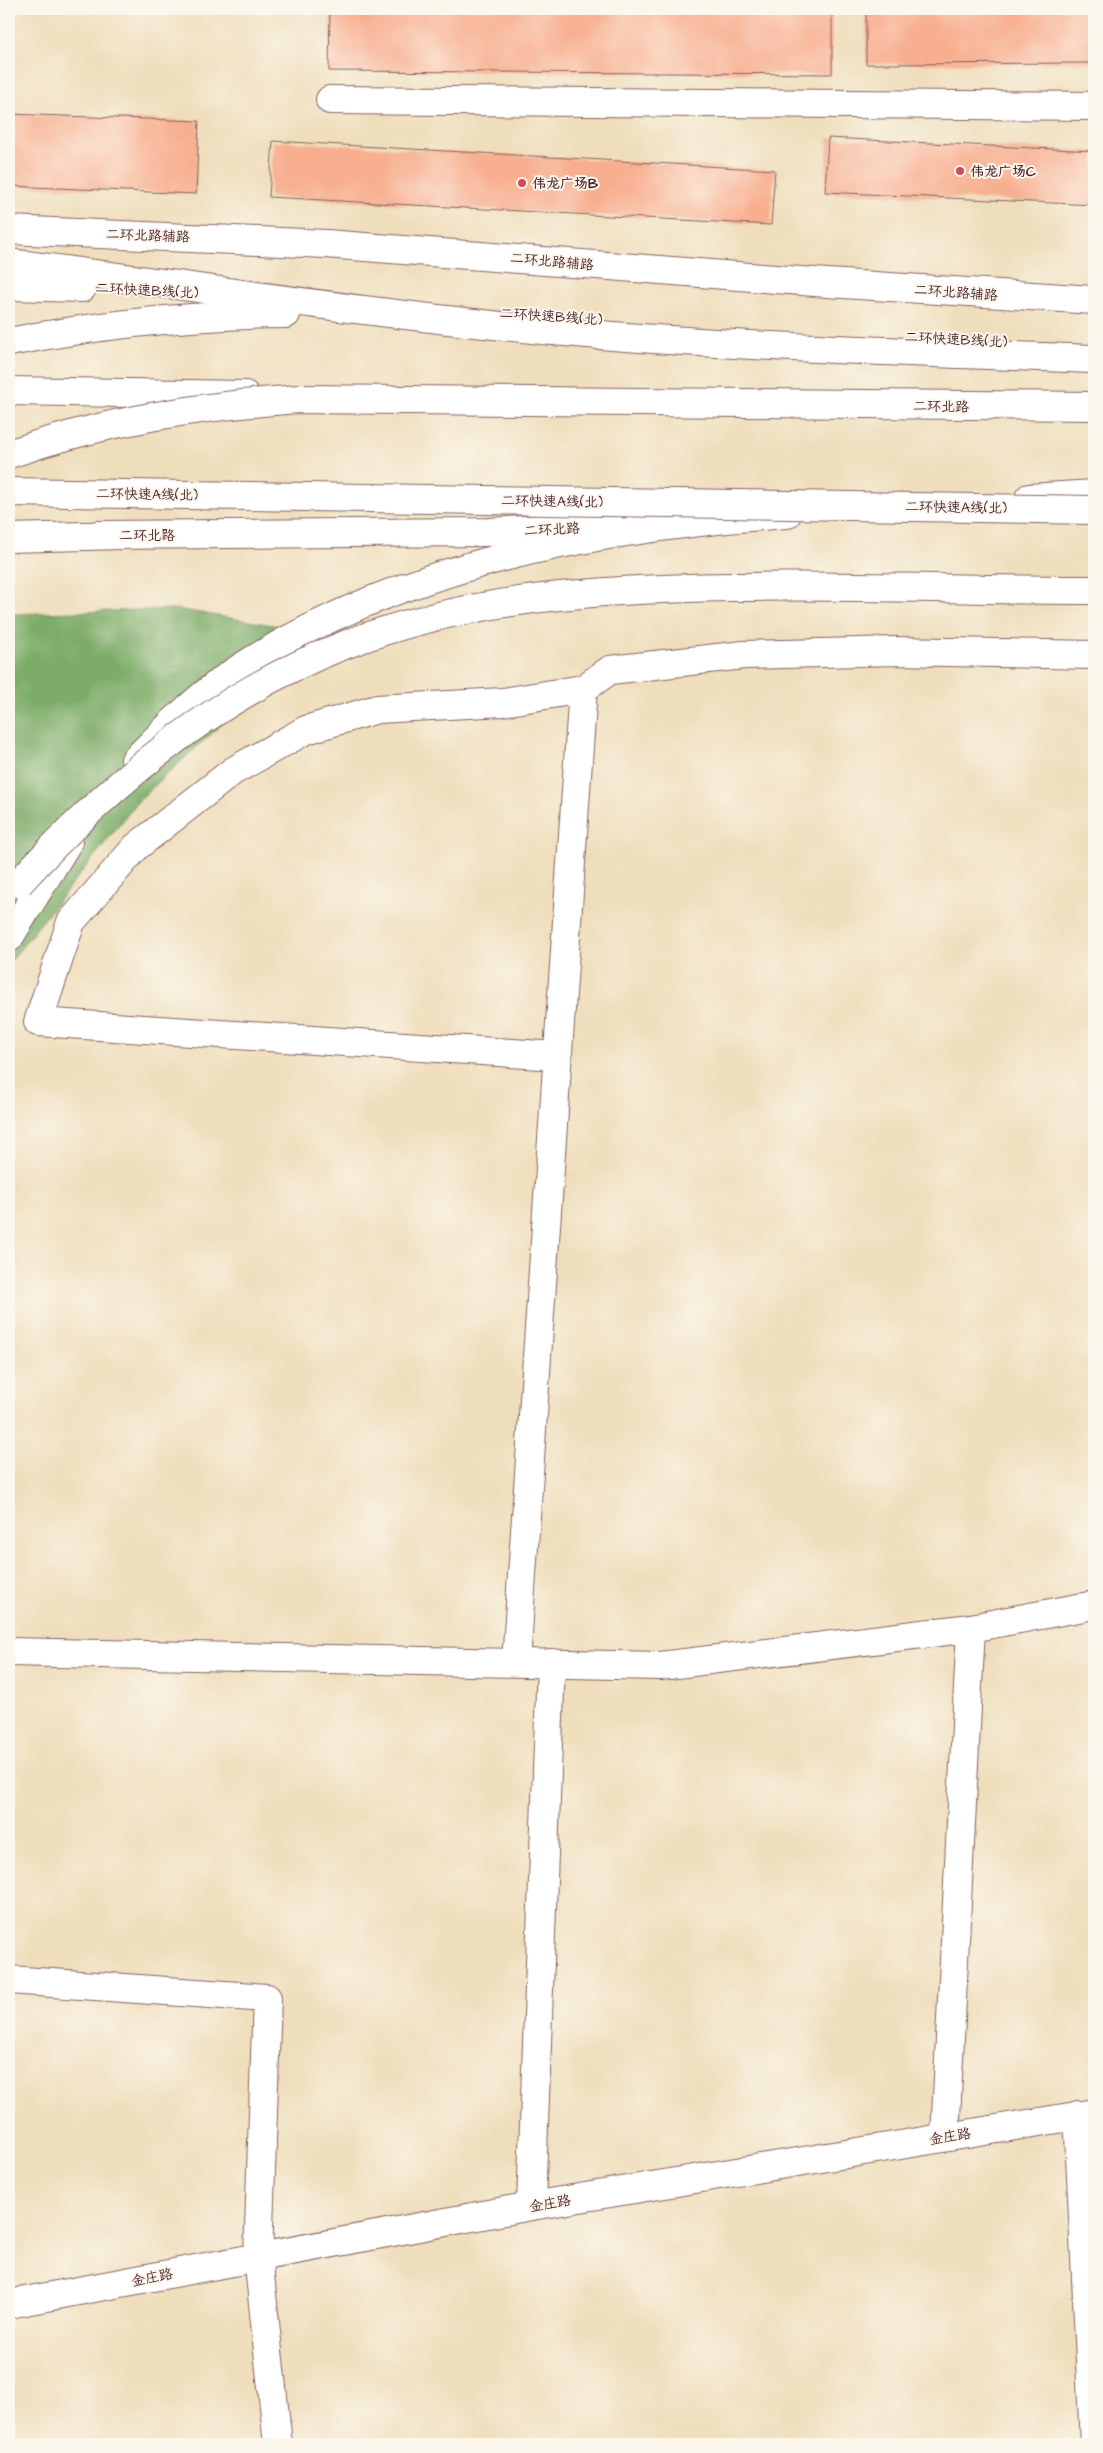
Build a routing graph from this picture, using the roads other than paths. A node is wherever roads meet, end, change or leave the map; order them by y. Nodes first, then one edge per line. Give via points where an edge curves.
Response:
1 (330, 100) dead end
2 (1094, 106) edge
3 (9, 230) edge
4 (9, 263) edge
5 (9, 286) edge
6 (1094, 300) edge
7 (485, 324) junction
8 (9, 342) edge
9 (1094, 346) edge
10 (1094, 360) edge
11 (9, 391) edge
12 (1094, 407) edge
13 (9, 454) edge
14 (9, 492) edge
15 (1094, 494) edge
16 (903, 506) junction
17 (1094, 509) edge
18 (122, 535) junction
19 (9, 536) edge
20 (9, 546) edge
21 (1094, 590) edge
22 (1094, 654) edge
23 (583, 690) junction
24 (9, 895) edge
25 (9, 938) edge
26 (557, 1056) junction
27 (1094, 1605) edge
28 (972, 1628) junction
29 (9, 1652) edge
30 (516, 1662) junction
31 (551, 1663) junction
32 (9, 1980) edge
33 (1086, 2114) edge
34 (945, 2136) junction
35 (531, 2206) junction
36 (258, 2257) junction
37 (9, 2304) edge
38 (1094, 2443) edge
39 (278, 2444) edge

1 - 2 main road
3 - 6 main road, 二环北路辅路 via 326,244
4 - 7 main road
5 - 9 main road, 二环快速B线(北) via 250,295 828,333
7 - 8 main road via 301,314 219,315 71,330
7 - 10 main road via 663,339
11 - 12 main road, 二环北路
12 - 13 main road, bridge via 299,399 192,408 141,417 46,441
14 - 17 main road, 二环快速A线(北), bridge
15 - 16 main road, 二环北路
16 - 17 main road via 1016,505
16 - 18 main road, 二环北路 via 489,532
16 - 25 main road via 667,527 565,544 471,565 386,592 309,627 238,669 174,720 122,774 61,852
18 - 19 main road
18 - 20 main road
21 - 24 main road, bridge via 797,586 640,589 512,602 399,626 346,644 294,667 193,727 89,811 52,846
22 - 23 main road via 896,651 744,655 610,670
23 - 26 main road
23 - 26 main road via 503,702 376,709 306,730 233,771 136,847 71,922 38,1022
26 - 30 main road
27 - 28 main road
28 - 31 main road via 660,1666
28 - 34 main road
29 - 30 main road
30 - 31 main road
31 - 35 main road
32 - 36 main road via 268,1998
33 - 34 main road, 金庄路
33 - 38 main road
34 - 35 main road, 金庄路
35 - 36 main road, 金庄路
36 - 37 main road, 金庄路
36 - 39 main road

